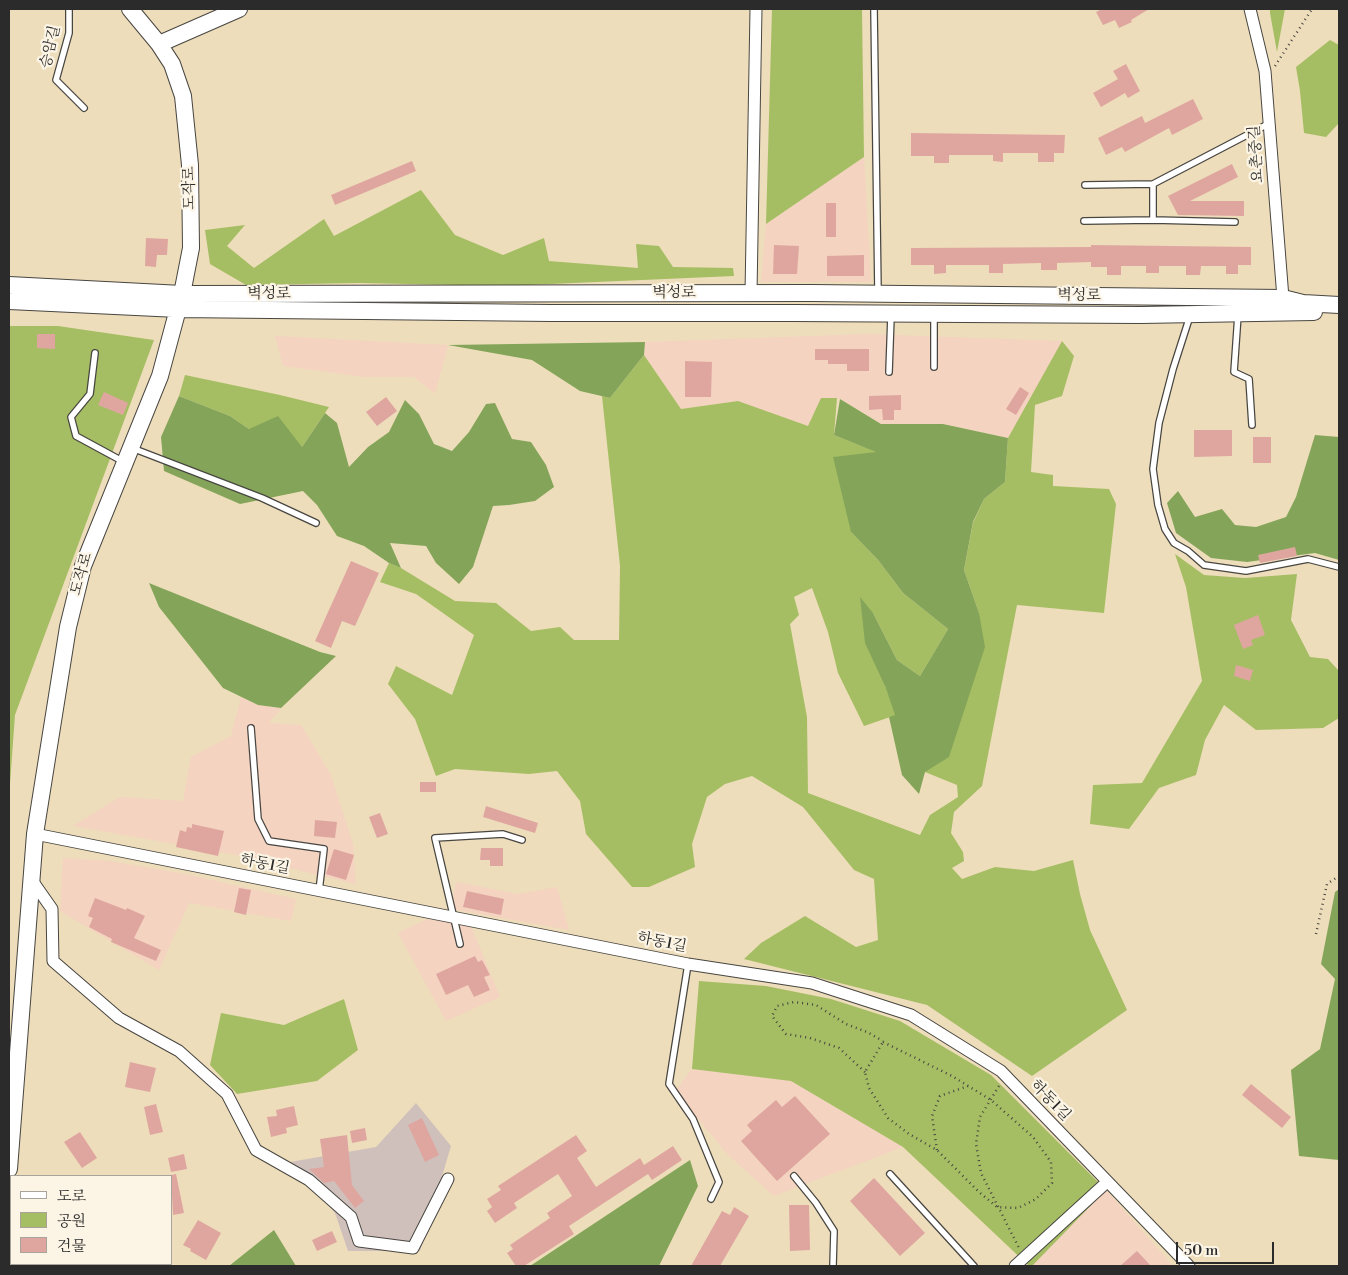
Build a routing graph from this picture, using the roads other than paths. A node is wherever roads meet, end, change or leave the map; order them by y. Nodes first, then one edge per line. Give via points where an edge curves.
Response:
1 (69, 9) edge
2 (130, 9) edge
3 (239, 9) edge
4 (756, 9) edge
5 (874, 9) edge
6 (1250, 9) edge
7 (158, 44) junction
8 (84, 108) dead end
9 (1270, 123) junction
10 (1153, 184) junction
11 (1085, 185) dead end
12 (1153, 220) junction
13 (1084, 221) dead end
14 (1235, 222) dead end
15 (9, 285) edge
16 (752, 293) junction
17 (878, 294) junction
18 (1283, 298) junction
19 (9, 301) edge
20 (180, 302) junction
21 (1338, 308) edge
22 (1238, 313) junction
23 (891, 314) junction
24 (934, 314) junction
25 (1191, 314) junction
26 (95, 353) dead end
27 (934, 367) dead end
28 (889, 372) dead end
29 (1252, 425) dead end
30 (127, 454) junction
31 (316, 523) dead end
32 (1339, 567) edge
33 (251, 728) dead end
34 (35, 834) junction
35 (522, 840) dead end
36 (31, 879) junction
37 (318, 891) junction
38 (453, 917) junction
39 (460, 944) dead end
40 (688, 964) junction
41 (9, 1169) edge
42 (890, 1174) dead end
43 (794, 1176) dead end
44 (448, 1179) dead end
45 (1107, 1182) junction
46 (711, 1199) dead end
47 (1027, 1262) edge
48 (834, 1266) edge
49 (974, 1266) edge
50 (1015, 1266) edge
51 (1190, 1266) edge

1 - 8 lane, 승암길 via 70,33 56,80
2 - 7 main road, 도작로
3 - 7 main road
4 - 16 street
5 - 17 lane
6 - 9 street, 요촌중길 via 1265,72
7 - 20 main road, 도작로 via 172,64 183,96 190,165 191,248
9 - 10 lane
9 - 18 street, 요촌중길
10 - 11 lane
10 - 12 lane
12 - 13 lane
12 - 14 lane
15 - 20 main road, 벽성로
16 - 17 main road, 벽성로
16 - 20 main road, 벽성로
17 - 18 main road, 벽성로
18 - 21 main road, 벽성로
19 - 20 main road, 벽성로
20 - 23 main road, 벽성로 via 551,314
20 - 30 main road, 도작로 via 160,376
21 - 22 main road, 벽성로
22 - 25 main road, 벽성로
22 - 29 lane via 1234,372 1249,379
23 - 24 main road, 벽성로
23 - 28 lane
24 - 25 main road, 벽성로
24 - 27 lane
25 - 32 lane via 1159,423 1153,469 1165,529 1174,543 1204,565 1246,571 1308,559
26 - 30 lane via 90,394 71,417 76,436
30 - 31 lane via 262,498
30 - 34 main road, 도작로 via 80,575 68,627
33 - 37 lane via 258,819 269,841 324,849
34 - 36 main road, 도작로
34 - 37 street, 하동1길
35 - 38 lane via 503,834 435,838
36 - 41 main road, 도작로
36 - 44 street via 52,910 53,961 119,1018 179,1051 227,1094 256,1150 309,1180 351,1217 359,1241 413,1248
37 - 38 street, 하동1길
38 - 39 lane
38 - 40 street, 하동1길
40 - 45 street, 하동1길 via 812,983 911,1015 1001,1071
40 - 46 lane via 670,1084 693,1119 719,1182
42 - 49 lane
43 - 48 lane via 834,1231
45 - 47 street
45 - 51 street, 하동1길
47 - 50 street

